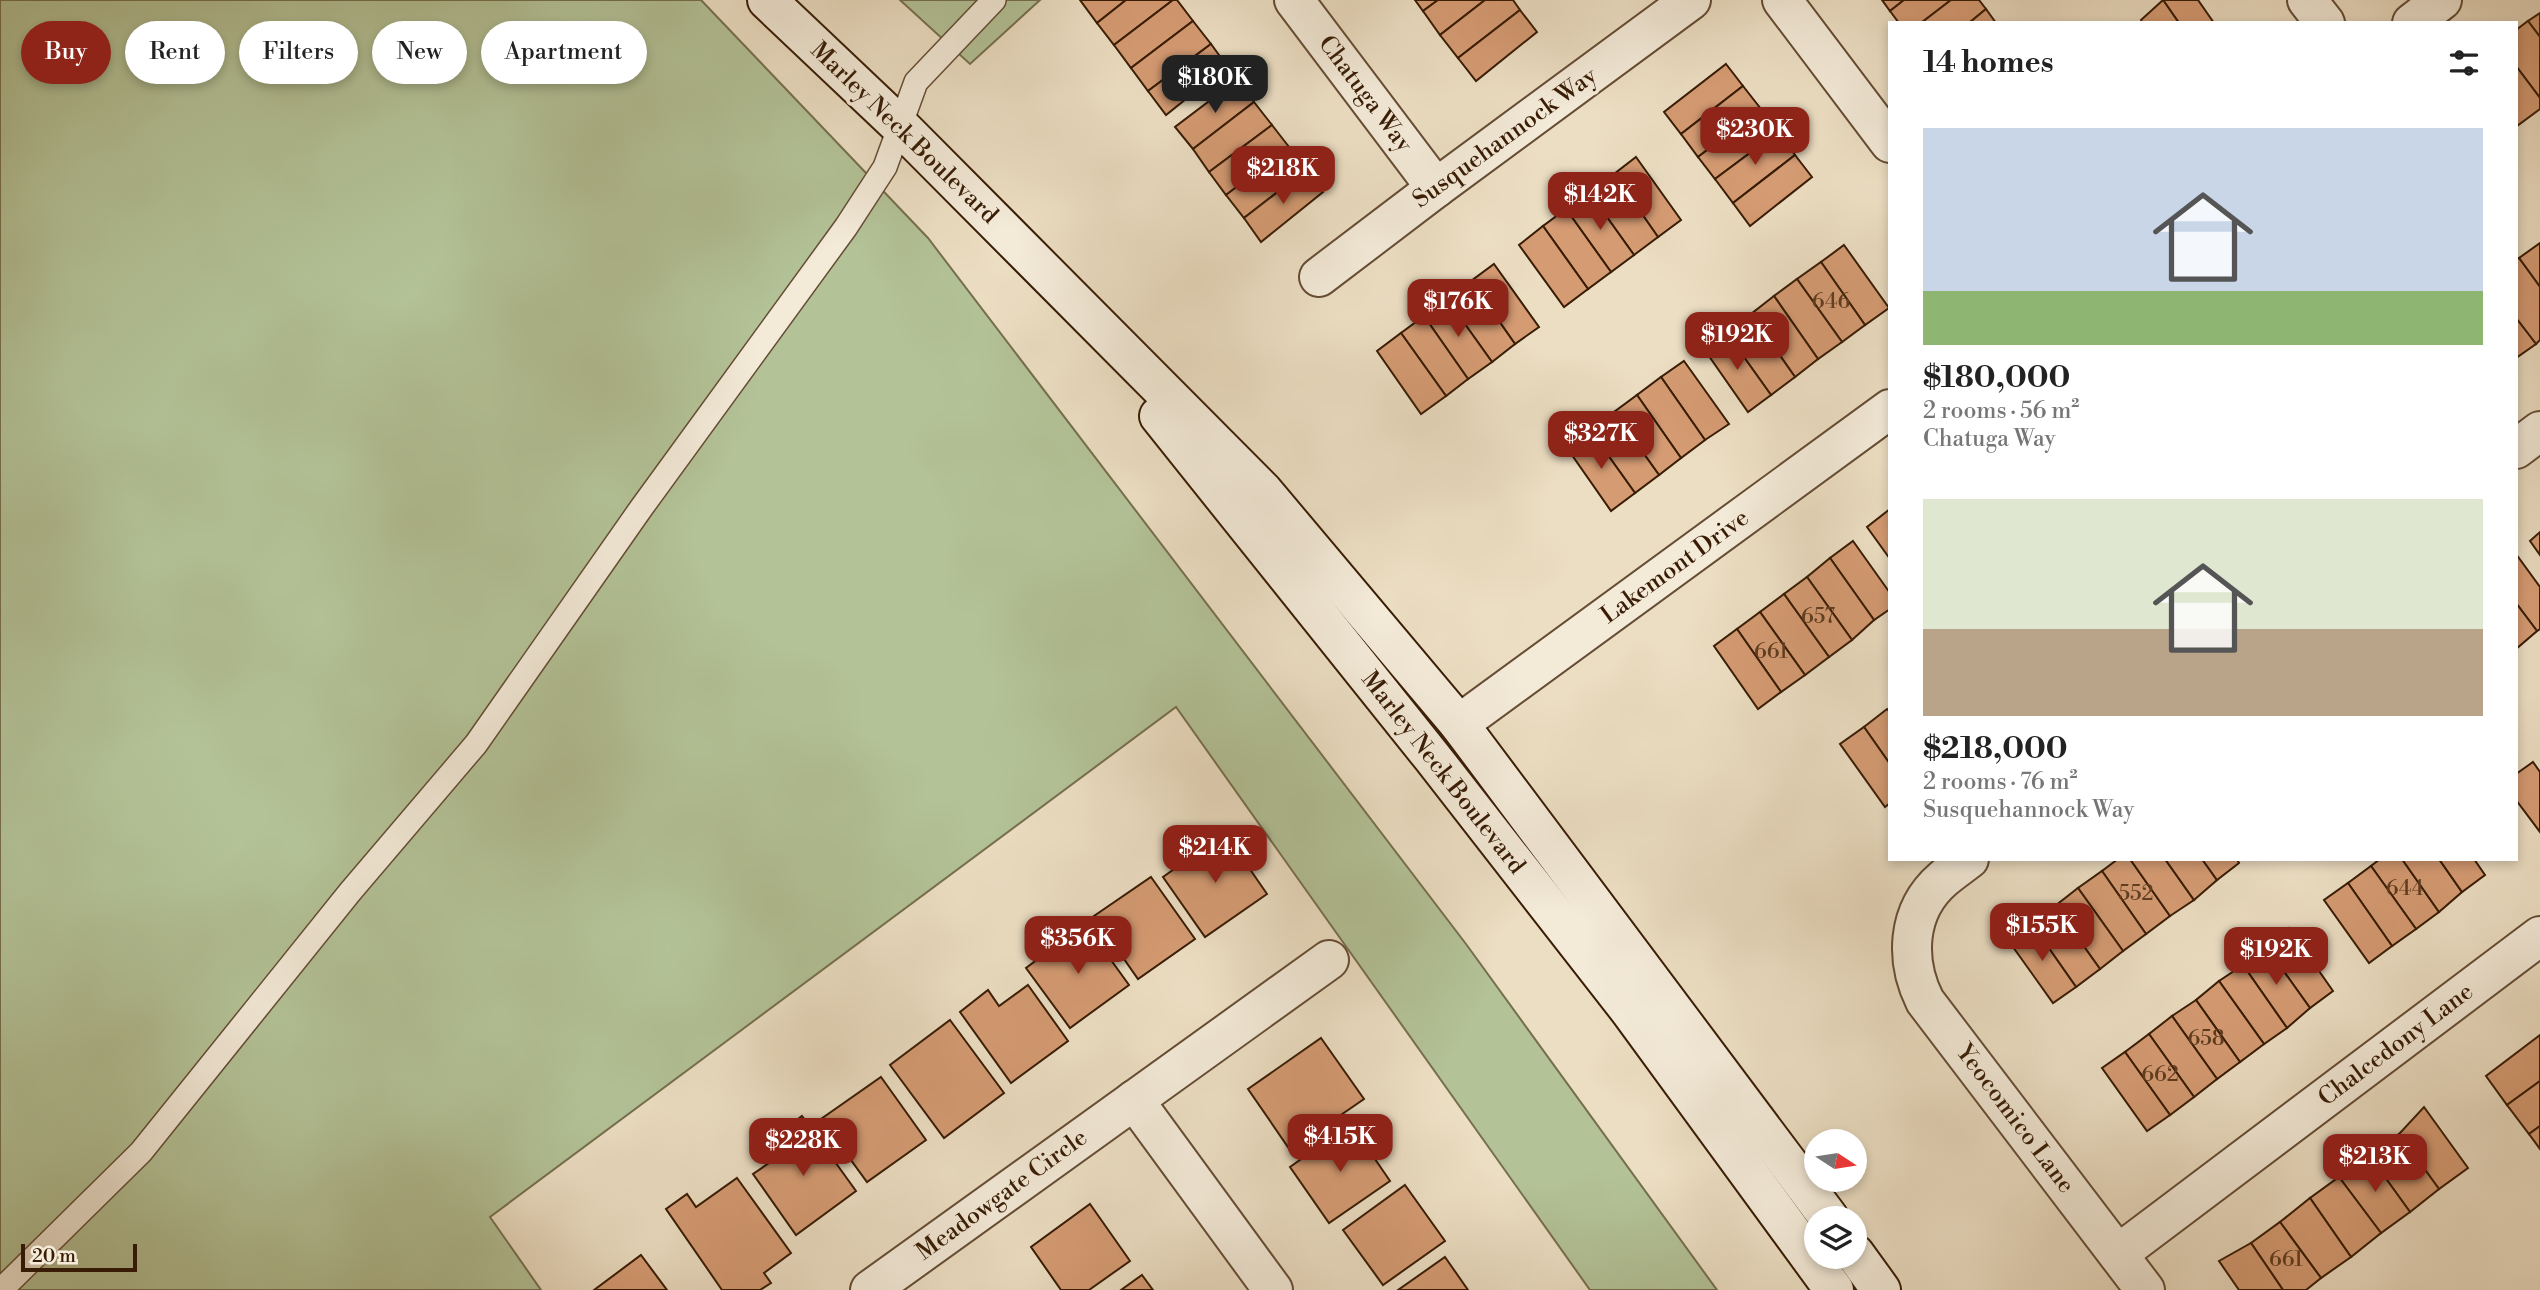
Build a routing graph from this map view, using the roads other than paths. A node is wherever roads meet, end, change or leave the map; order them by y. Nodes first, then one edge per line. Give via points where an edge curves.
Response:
1 (768, 0) edge
2 (994, 0) edge
3 (1294, 0) edge
4 (1692, 0) edge
5 (1782, 0) edge
6 (2307, 0) edge
7 (2442, 0) edge
8 (2323, 21) edge
9 (2415, 21) edge
10 (900, 126) junction
11 (1888, 140) edge
12 (1436, 188) junction
13 (1040, 267) junction
14 (1319, 278) dead end
15 (1888, 410) edge
16 (2540, 431) edge
17 (2518, 448) edge
18 (1459, 724) junction
19 (1966, 861) edge
20 (2540, 936) edge
21 (1329, 960) dead end
22 (1134, 1100) junction
23 (1820, 1206) edge
24 (2118, 1254) junction
25 (1866, 1269) edge
26 (1, 1290) edge
27 (870, 1290) edge
28 (1273, 1290) edge
29 (1834, 1290) edge
30 (1881, 1290) edge
31 (2145, 1290) edge

1 - 10 street, Marley Neck Boulevard
2 - 10 lane via 916,82
3 - 12 street, Chatuga Way
4 - 12 street, Susquehannock Way
5 - 11 street
6 - 8 street
7 - 9 street
10 - 13 street, Marley Neck Boulevard
10 - 26 lane via 885,167 846,227 476,744 142,1152
12 - 14 street, Susquehannock Way
13 - 18 street, Marley Neck Boulevard via 1263,491
13 - 29 street, Marley Neck Boulevard via 1432,757 1588,958
15 - 18 street, Lakemont Drive
16 - 17 street
18 - 23 street, Marley Neck Boulevard
19 - 24 street, Yeocomico Lane via 1927,897 1912,938 1916,982 1925,1001
20 - 24 street, Chalcedony Lane
21 - 22 street, Meadowgate Circle
22 - 27 street, Meadowgate Circle
22 - 28 street
24 - 31 street, Yeocomico Lane
25 - 30 street

